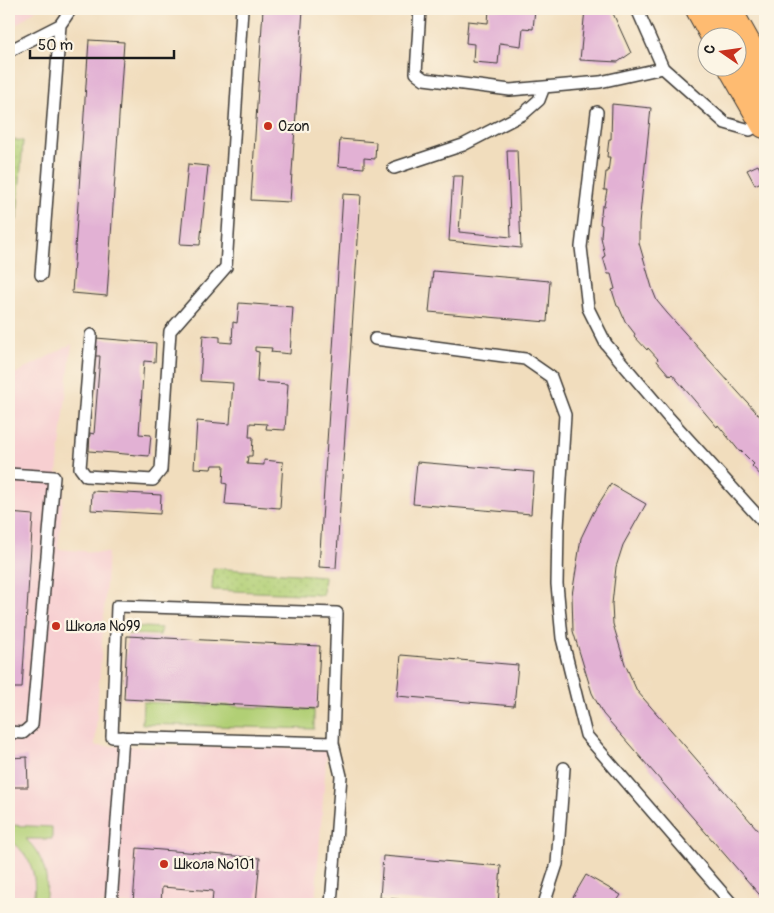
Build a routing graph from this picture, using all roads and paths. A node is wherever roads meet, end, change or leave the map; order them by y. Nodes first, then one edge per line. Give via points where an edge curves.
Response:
1 (71, 9) edge
2 (242, 9) edge
3 (420, 9) edge
4 (637, 9) edge
5 (700, 9) edge
6 (727, 9) edge
7 (60, 25) junction
8 (710, 28) edge
9 (9, 51) edge
10 (664, 68) junction
11 (765, 77) edge
12 (739, 78) edge
13 (544, 87) junction
14 (597, 112) dead end
15 (765, 123) edge
16 (394, 168) dead end
17 (41, 274) dead end
18 (90, 335) dead end
19 (375, 339) dead end
20 (9, 474) edge
21 (765, 524) edge
22 (9, 732) edge
23 (123, 737) junction
24 (333, 743) junction
25 (564, 768) dead end
26 (111, 904) edge
27 (331, 904) edge
28 (544, 904) edge
29 (732, 904) edge

1 - 7 lane
2 - 18 lane via 226,267 170,330 161,470 153,480 86,476 80,468
3 - 13 lane via 416,73 424,79 510,90
4 - 10 lane
5 - 8 main road
6 - 11 main road
7 - 9 lane
7 - 17 lane
10 - 13 lane via 600,82
10 - 15 lane via 725,123 750,130
12 - 15 main road
13 - 16 lane via 539,100 523,114 463,145
14 - 21 lane via 581,247 588,308 606,344
19 - 29 lane via 525,359 550,377 565,415 557,584 562,638 586,735
20 - 22 lane via 54,477 32,725 23,733
23 - 24 lane
23 - 24 lane via 112,737 117,606 337,613
23 - 26 lane
24 - 27 lane via 341,776
25 - 28 lane via 557,864

